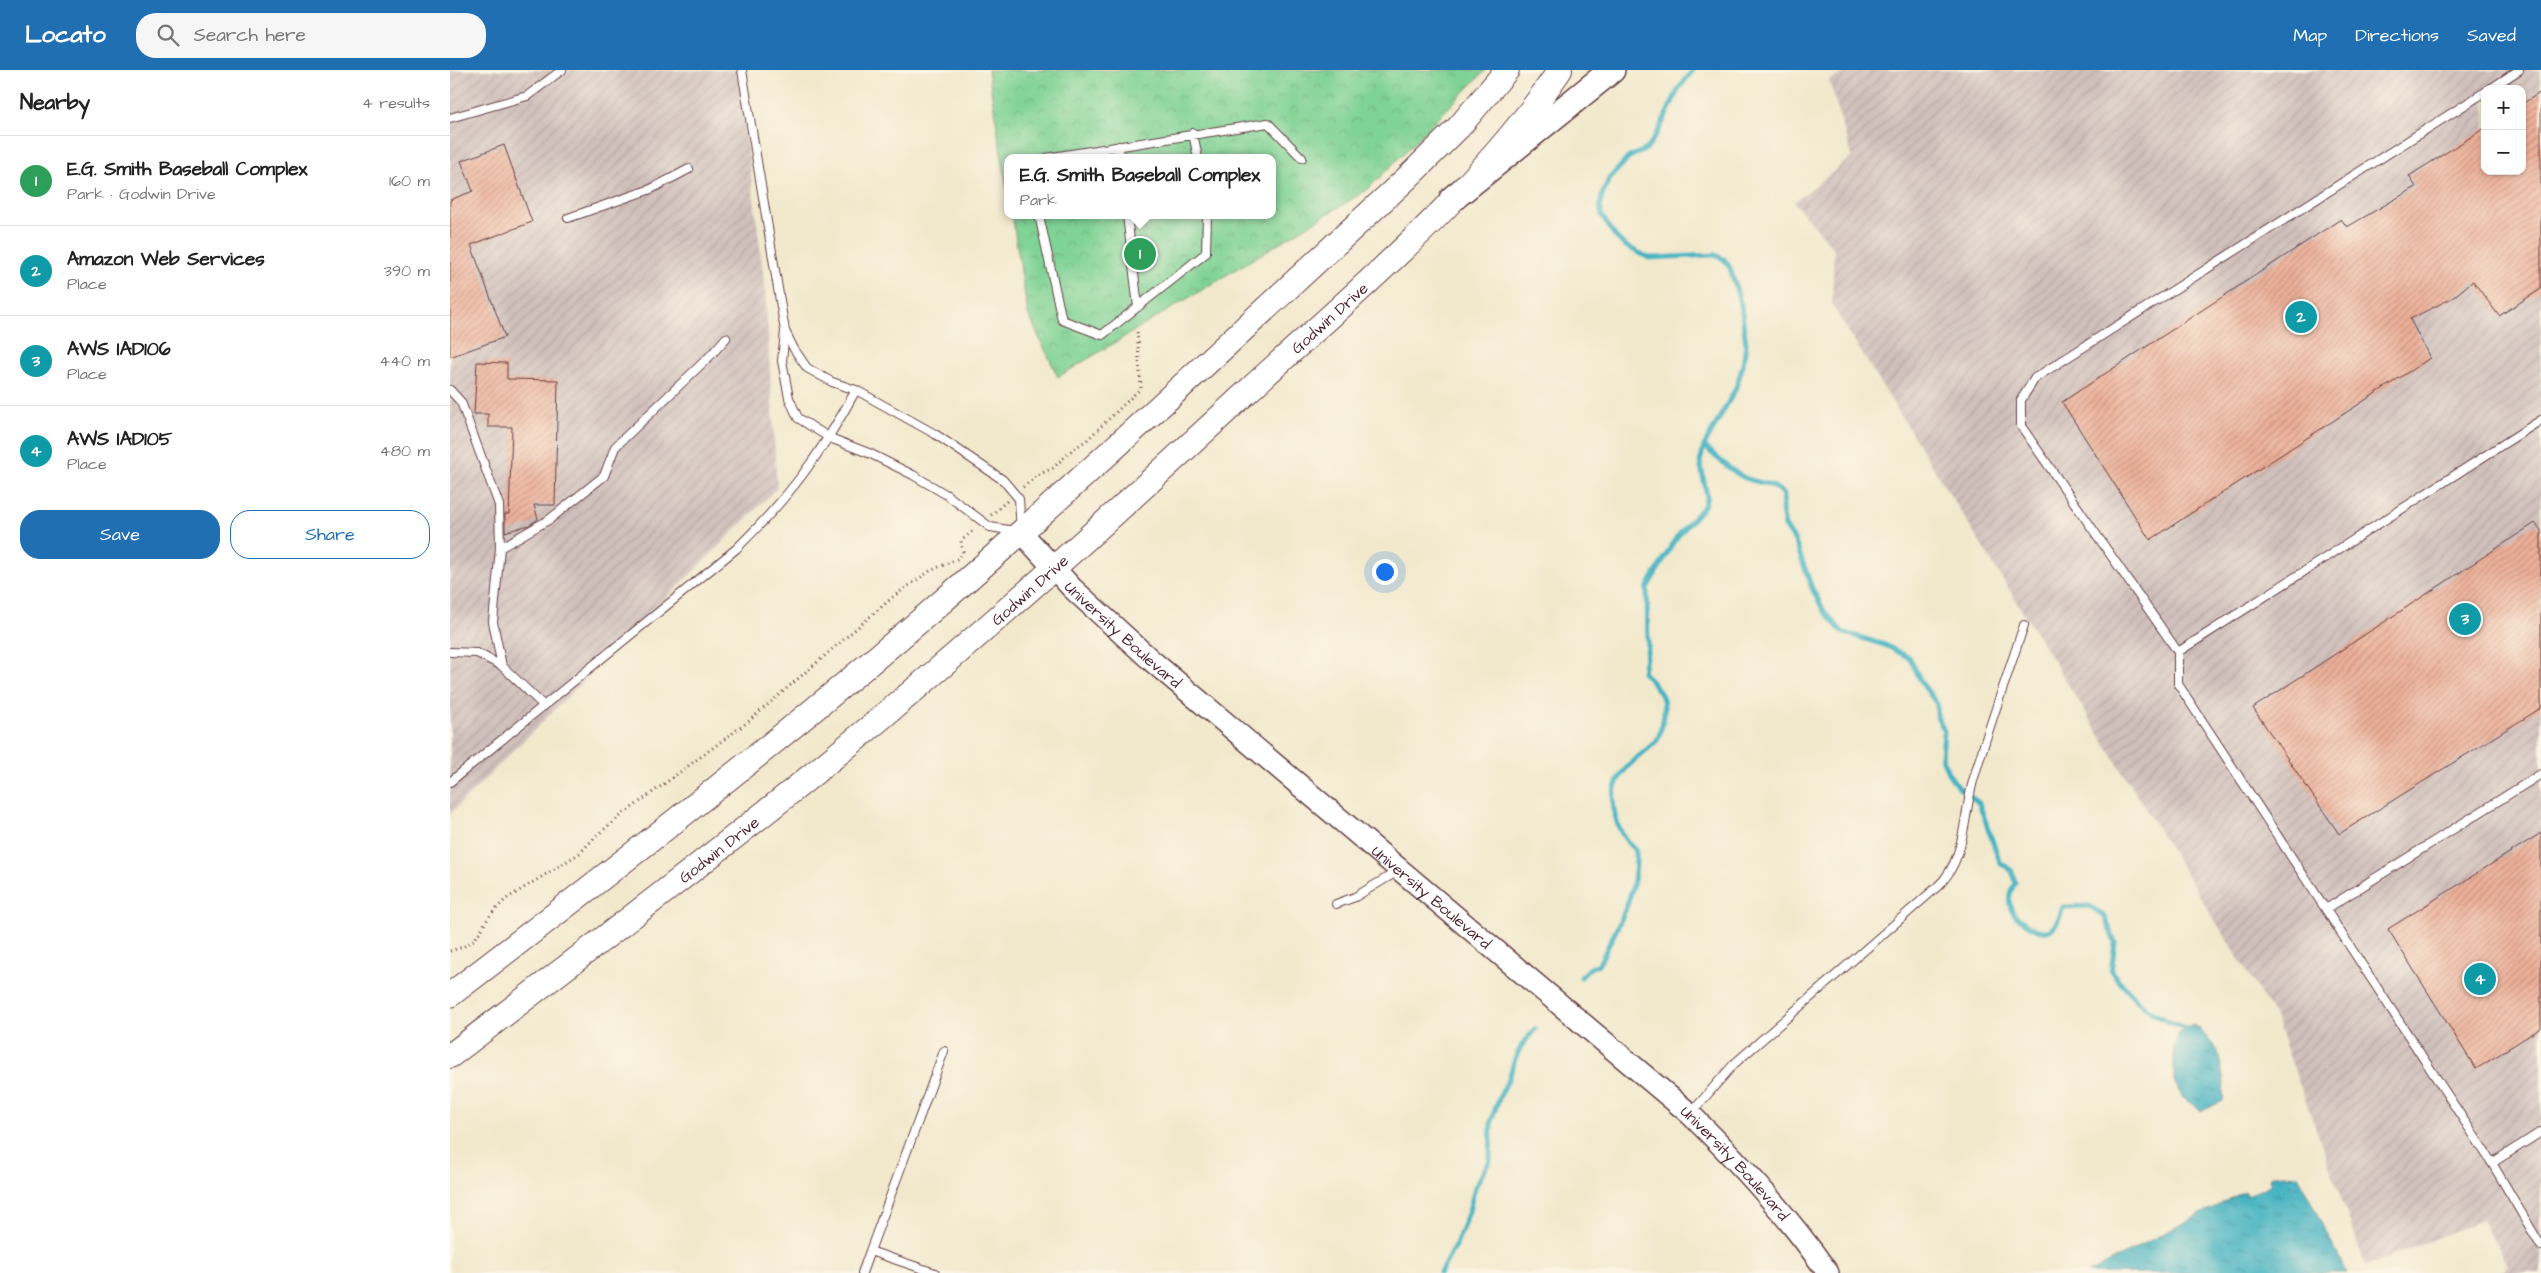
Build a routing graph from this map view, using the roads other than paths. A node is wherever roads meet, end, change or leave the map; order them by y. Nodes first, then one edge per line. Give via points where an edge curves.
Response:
1 (562, 70) edge
2 (742, 70) edge
3 (1507, 70) edge
4 (1560, 70) edge
5 (1612, 70) edge
6 (2519, 70) edge
7 (2496, 85) edge
8 (2481, 95) edge
9 (450, 118) edge
10 (1193, 133) junction
11 (1118, 146) junction
12 (1070, 154) edge
13 (1119, 154) edge
14 (1197, 154) edge
15 (1302, 158) dead end
16 (689, 169) dead end
17 (1452, 199) junction
18 (568, 218) dead end
19 (1041, 219) edge
20 (1127, 219) edge
21 (1207, 219) edge
22 (1138, 307) junction
23 (785, 331) junction
24 (726, 338) dead end
25 (450, 390) edge
26 (856, 390) junction
27 (2541, 420) edge
28 (830, 438) junction
29 (1021, 532) junction
30 (500, 548) junction
31 (1054, 568) junction
32 (2024, 625) dead end
33 (450, 652) edge
34 (2178, 652) junction
35 (502, 666) junction
36 (544, 706) junction
37 (2541, 774) edge
38 (450, 782) edge
39 (1400, 870) junction
40 (1336, 904) dead end
41 (2326, 909) junction
42 (450, 995) edge
43 (944, 1051) dead end
44 (450, 1056) edge
45 (1690, 1114) junction
46 (2541, 1132) edge
47 (2492, 1163) junction
48 (2541, 1246) edge
49 (870, 1252) junction
50 (862, 1273) edge
51 (935, 1273) edge
52 (1828, 1273) edge

1 - 9 lane via 527,96
2 - 23 lane
3 - 29 main road via 1459,127 1405,180
4 - 17 main road, Godwin Drive via 1524,118
5 - 17 highway
6 - 7 lane
8 - 34 lane via 2035,378 2021,400 2021,426 2025,433
10 - 11 lane
10 - 14 lane
10 - 15 lane via 1268,123
11 - 12 lane
11 - 13 lane
16 - 18 lane via 651,189
17 - 31 main road, Godwin Drive via 1192,444
19 - 22 lane via 1062,320 1102,336
20 - 22 lane
21 - 22 lane via 1206,253
23 - 26 lane via 807,368 832,382
23 - 28 lane via 782,361 789,398 798,418
24 - 30 lane via 615,447 604,476 550,519
25 - 30 lane via 461,402 499,505
26 - 28 lane
26 - 29 lane via 935,434 1003,480 1019,499
27 - 34 lane
28 - 29 lane via 913,475 990,527
28 - 36 lane via 775,510 736,549
29 - 31 main road, University Boulevard
29 - 42 main road via 784,734
30 - 35 lane via 493,622
31 - 39 main road, University Boulevard via 1152,662
31 - 44 main road, Godwin Drive via 829,761
32 - 45 lane via 1973,782 1958,856 1946,879 1734,1064
33 - 35 lane via 477,653
34 - 41 lane via 2178,684
35 - 36 lane
36 - 38 lane
37 - 41 lane
39 - 40 lane via 1355,897
39 - 45 main road, University Boulevard
41 - 47 lane
43 - 49 lane
45 - 52 main road, University Boulevard via 1767,1192
46 - 47 lane
47 - 48 lane
49 - 50 lane
49 - 51 lane

